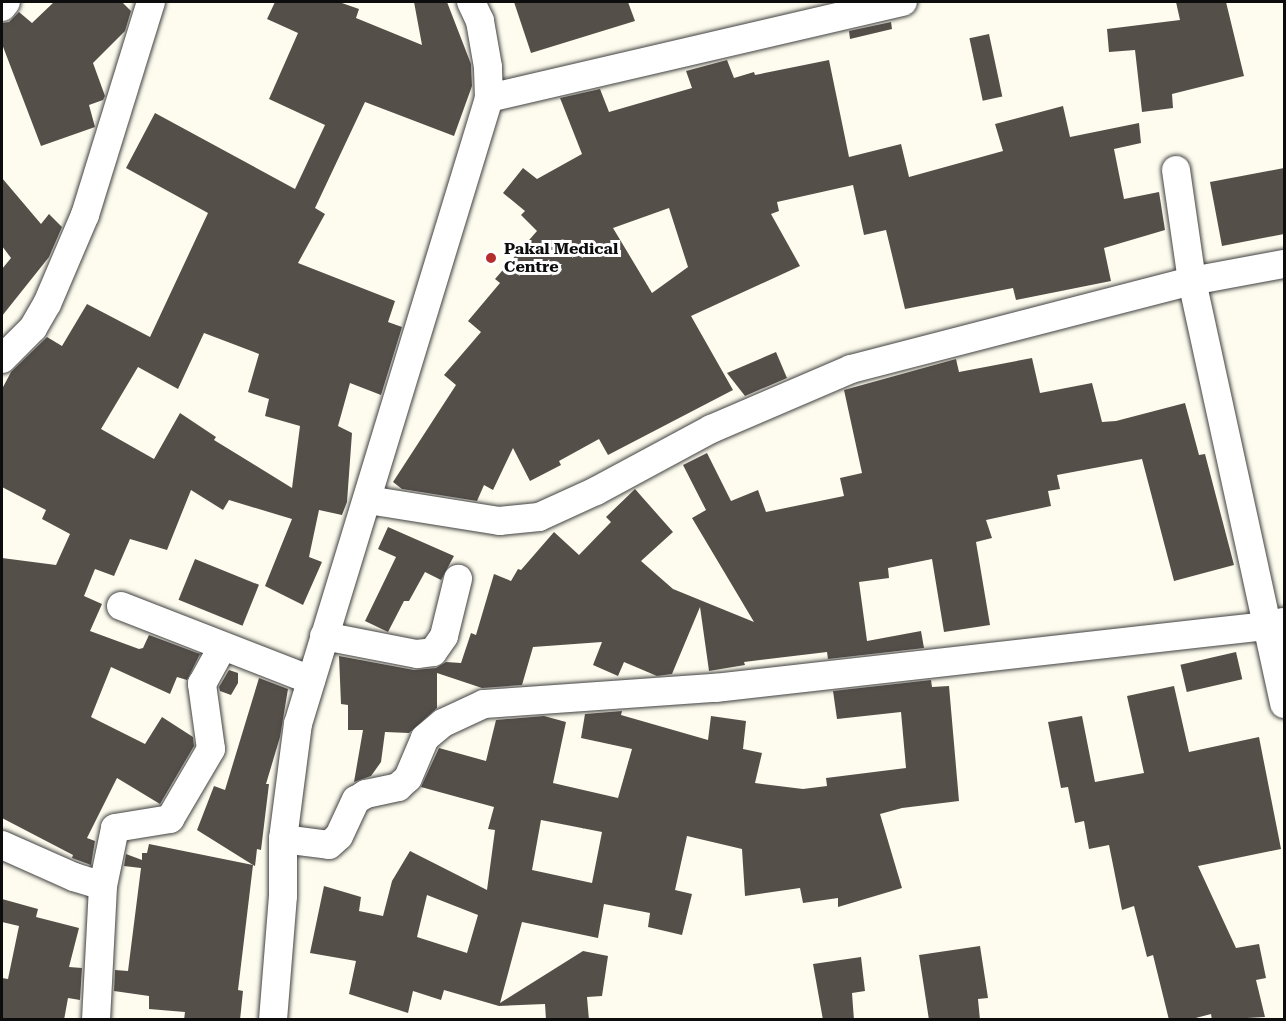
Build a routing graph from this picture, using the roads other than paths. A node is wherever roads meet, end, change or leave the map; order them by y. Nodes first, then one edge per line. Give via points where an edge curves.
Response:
1 (6, 2) edge
2 (152, 2) edge
3 (471, 2) edge
4 (903, 2) edge
5 (2, 7) edge
6 (489, 98) junction
7 (1176, 170) dead end
8 (1284, 264) edge
9 (1192, 281) junction
10 (2, 359) edge
11 (368, 500) junction
12 (458, 579) dead end
13 (121, 606) dead end
14 (1275, 624) edge
15 (324, 636) junction
16 (223, 646) junction
17 (311, 680) junction
18 (1284, 704) edge
19 (283, 838) junction
20 (2, 845) edge
21 (104, 886) junction
22 (96, 1020) edge
23 (273, 1020) edge

1 - 5 street
2 - 10 street via 85,215 38,320
3 - 6 street via 480,21
4 - 6 street
6 - 11 street
7 - 9 street
8 - 9 street
9 - 11 street via 851,369 711,429 596,491 538,517 499,521
9 - 14 street
11 - 15 street
12 - 15 street via 444,636 433,652 417,654
13 - 16 street
14 - 18 street
14 - 19 street via 715,688 484,704 442,723 425,738 408,778 398,787 356,800 339,836 329,845
15 - 17 street
16 - 17 street
16 - 21 street via 202,684 211,749 170,819 115,828
17 - 19 street via 298,724
19 - 23 street via 283,896
20 - 21 street
21 - 22 street

